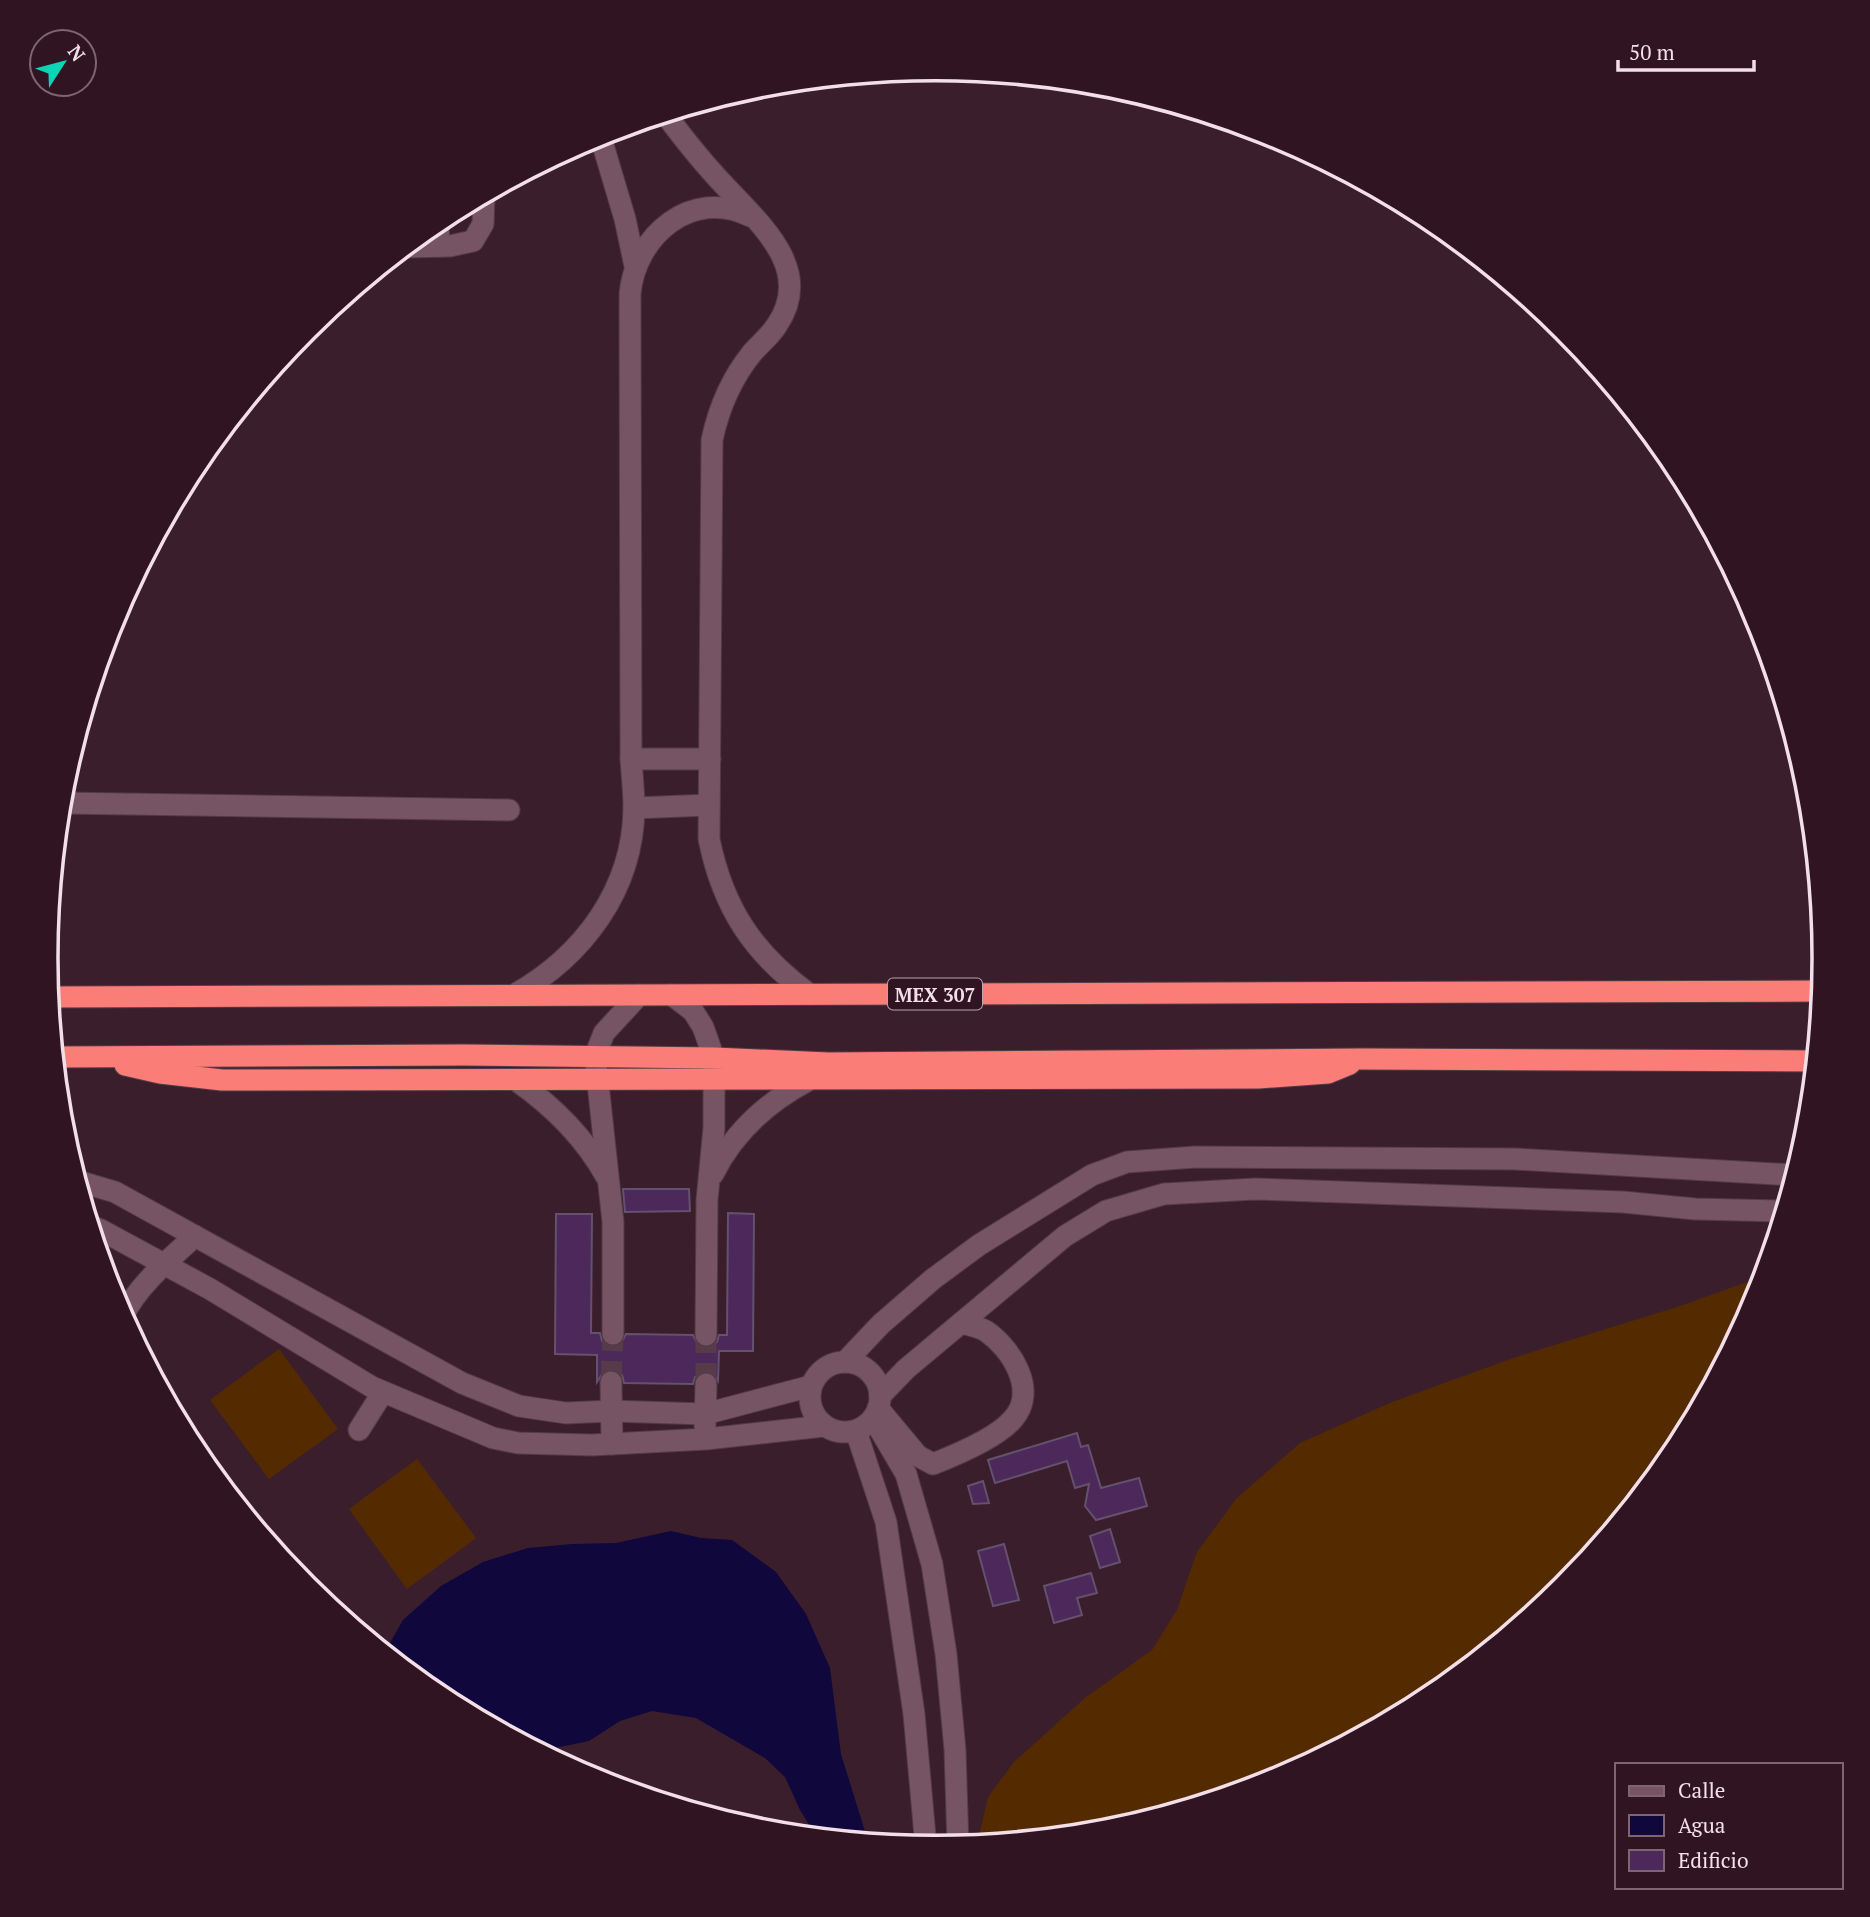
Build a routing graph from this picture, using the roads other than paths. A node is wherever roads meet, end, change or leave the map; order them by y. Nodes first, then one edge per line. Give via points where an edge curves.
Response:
1 (672, 122) edge
2 (604, 146) edge
3 (484, 207) edge
4 (757, 221) junction
5 (439, 236) edge
6 (424, 246) edge
7 (439, 246) junction
8 (635, 267) junction
9 (631, 759) junction
10 (710, 759) junction
11 (72, 803) edge
12 (709, 805) junction
13 (634, 808) junction
14 (509, 810) dead end
15 (1811, 991) edge
16 (809, 994) junction
17 (514, 995) junction
18 (639, 995) junction
19 (672, 995) junction
20 (59, 997) edge
21 (596, 1056) junction
22 (102, 1057) junction
23 (64, 1058) edge
24 (714, 1058) junction
25 (1361, 1059) junction
26 (1806, 1061) edge
27 (517, 1081) junction
28 (597, 1081) junction
29 (714, 1081) junction
30 (807, 1081) junction
31 (1785, 1174) edge
32 (709, 1182) junction
33 (610, 1183) junction
34 (87, 1184) edge
35 (1775, 1211) edge
36 (101, 1231) edge
37 (195, 1236) junction
38 (164, 1264) junction
39 (130, 1304) edge
40 (961, 1323) junction
41 (613, 1334) tunnel mouth
42 (706, 1335) tunnel mouth
43 (845, 1362) junction
44 (611, 1382) tunnel mouth
45 (706, 1384) tunnel mouth
46 (811, 1386) junction
47 (383, 1392) junction
48 (877, 1407) junction
49 (611, 1411) junction
50 (705, 1414) junction
51 (824, 1426) junction
52 (359, 1430) dead end
53 (856, 1431) junction
54 (706, 1439) junction
55 (612, 1444) junction
56 (958, 1835) edge
57 (925, 1836) edge

1 - 4 street
2 - 8 street
3 - 7 street via 483,224 473,241
4 - 8 street via 724,208 685,214 648,242
4 - 10 street via 773,238 784,261 789,288 776,326 744,364 724,398 712,440
5 - 7 street
6 - 7 street
8 - 9 street via 630,294
9 - 10 street
9 - 13 street
10 - 12 street
11 - 14 street
12 - 13 street
12 - 16 street via 713,861 733,912 770,962
13 - 17 street via 625,866 606,908 565,960
15 - 16 highway, MEX 307
16 - 19 highway, MEX 307
17 - 18 highway, MEX 307
17 - 20 highway, MEX 307
18 - 19 highway, MEX 307
18 - 21 street via 604,1034
19 - 24 street via 703,1027
21 - 22 highway
21 - 24 highway
21 - 28 street
22 - 23 highway
22 - 27 highway via 160,1073 222,1080
24 - 25 highway via 828,1063
24 - 29 street
25 - 26 highway
25 - 30 highway via 1328,1073 1283,1078
27 - 28 highway
27 - 33 street via 572,1128
28 - 29 highway
28 - 33 street
29 - 30 highway
29 - 32 street
30 - 32 street via 751,1120 727,1149
31 - 43 street via 1515,1159 1195,1157 1127,1162 1092,1175 979,1245 881,1324
32 - 42 street
33 - 41 street
34 - 37 street via 115,1192
35 - 40 street via 1269,1190 1164,1194 1106,1211 1065,1236
36 - 38 street
37 - 38 street
37 - 49 street via 462,1383 519,1406 566,1413
38 - 39 street
38 - 47 street
40 - 48 street via 906,1369
40 - 48 street via 984,1330 1005,1347 1019,1372 1024,1396 1015,1418 1001,1431 933,1464 918,1456
43 - 46 street via 824,1369
43 - 48 street via 865,1368 873,1376
44 - 49 street
45 - 50 street
46 - 50 street
46 - 51 street via 811,1408
47 - 52 street
47 - 55 street via 493,1438 518,1443
48 - 53 street via 866,1426
48 - 56 street via 906,1474 932,1564 955,1750
49 - 50 street
49 - 55 street
50 - 54 street
51 - 53 street via 845,1433
51 - 54 street
53 - 57 street via 886,1522 915,1714
54 - 55 street

